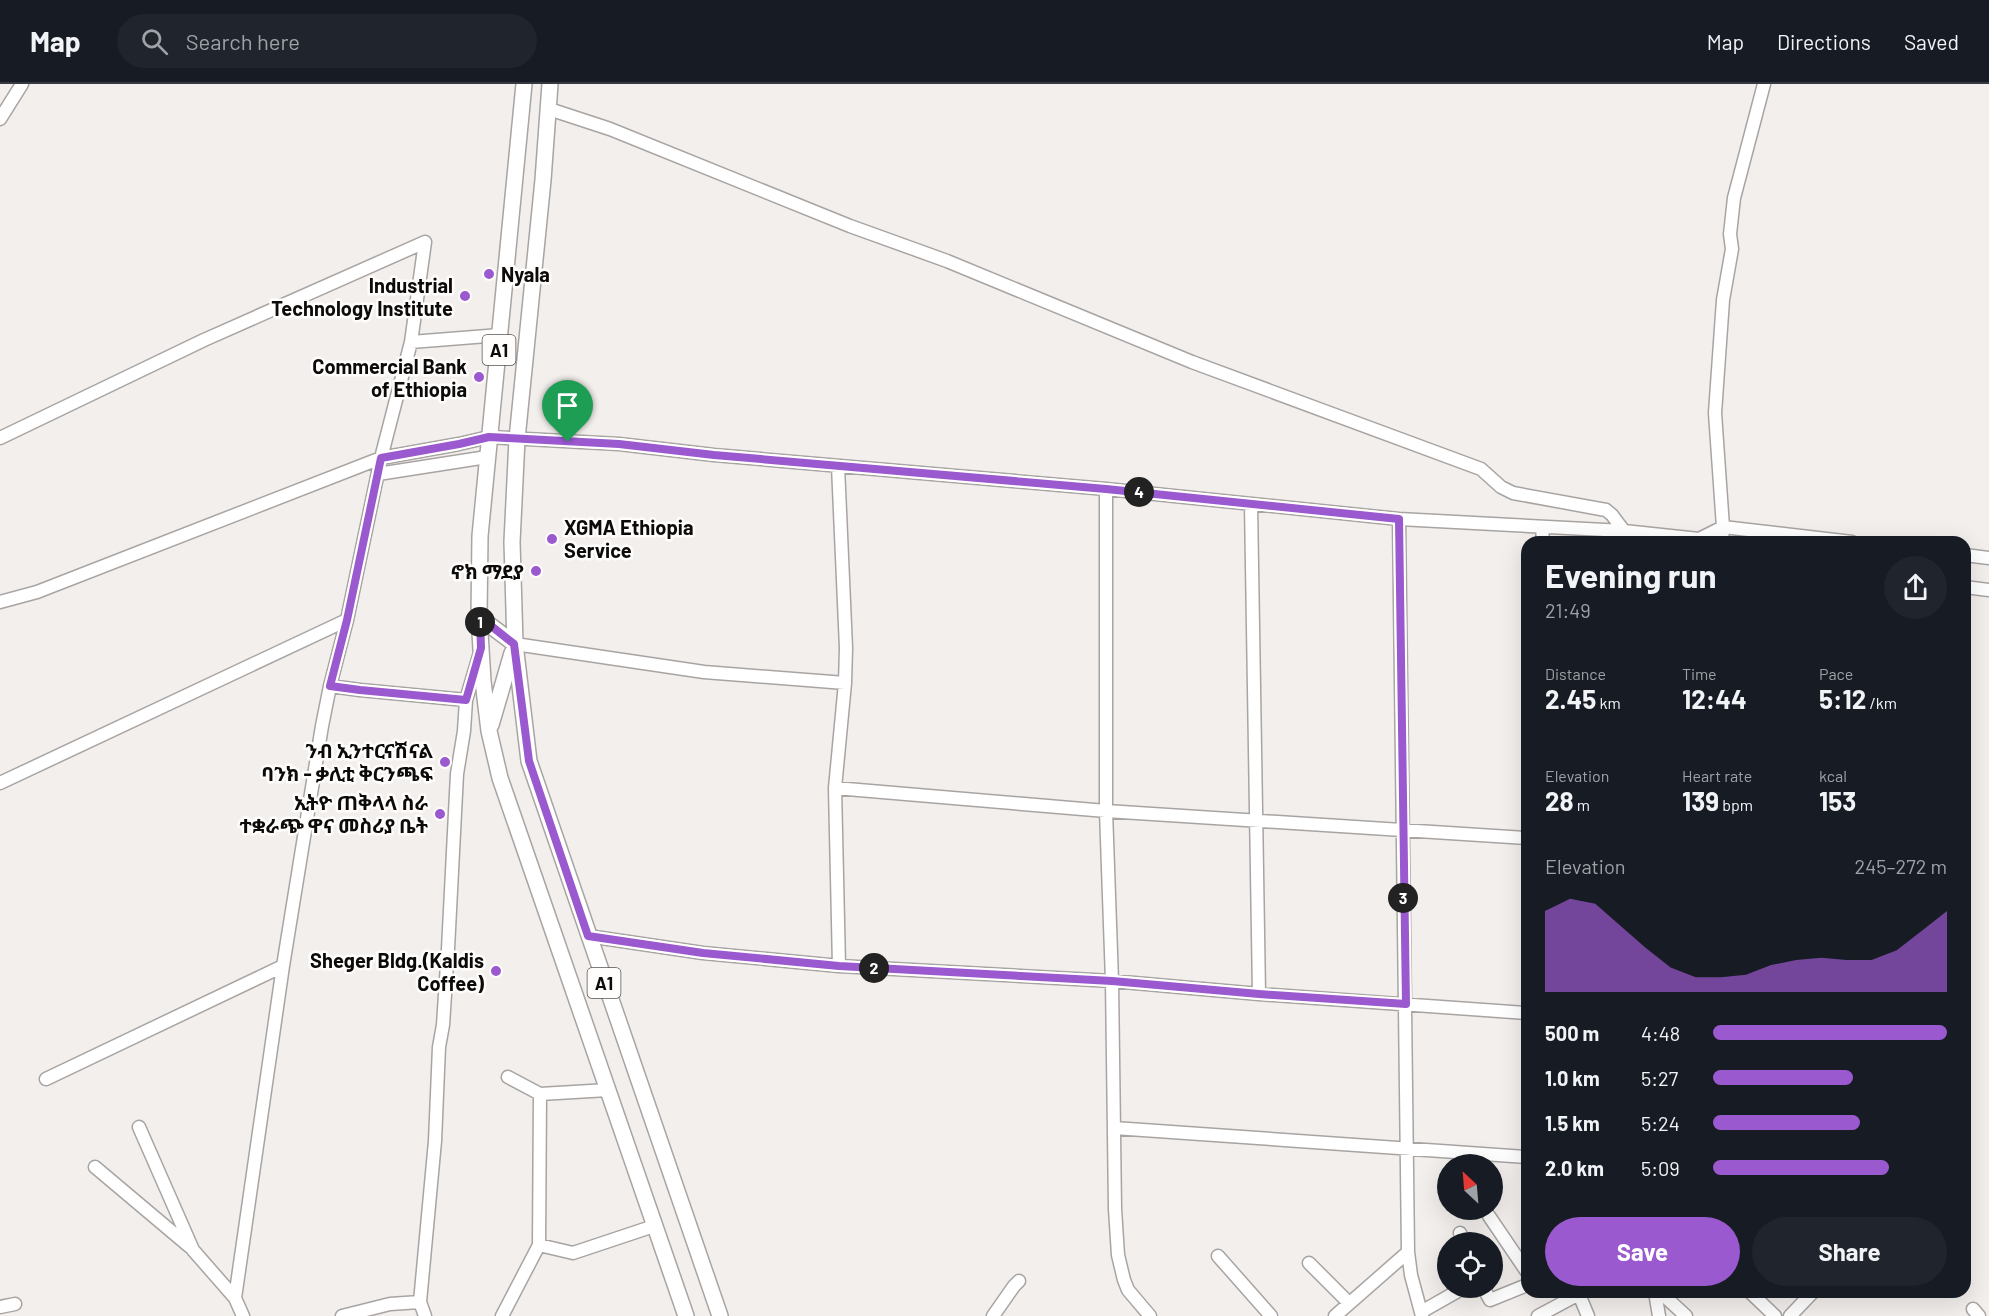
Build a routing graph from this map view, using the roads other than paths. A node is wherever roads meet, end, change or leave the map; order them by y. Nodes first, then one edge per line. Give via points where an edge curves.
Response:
1 (22, 84) edge
2 (524, 84) edge
3 (550, 84) edge
4 (1764, 84) edge
5 (549, 109) junction
6 (2, 115) edge
7 (500, 335) junction
8 (411, 342) junction
9 (489, 437) junction
10 (0, 438) edge
11 (517, 440) junction
12 (487, 457) junction
13 (381, 458) junction
14 (838, 466) junction
15 (378, 474) junction
16 (1106, 489) junction
17 (1251, 504) junction
18 (1399, 519) junction
19 (1542, 527) junction
20 (1723, 527) junction
21 (1624, 531) junction
22 (1543, 536) edge
23 (1667, 536) edge
24 (1708, 536) edge
25 (1722, 536) edge
26 (1800, 536) edge
27 (1971, 556) edge
28 (1989, 558) edge
29 (1971, 588) edge
30 (1989, 590) edge
31 (0, 602) edge
32 (480, 617) junction
33 (347, 620) junction
34 (514, 644) junction
35 (481, 648) junction
36 (845, 683) junction
37 (330, 686) junction
38 (466, 700) junction
39 (489, 731) junction
40 (0, 783) edge
41 (835, 788) junction
42 (1106, 811) junction
43 (1256, 820) junction
44 (1402, 831) junction
45 (1521, 838) edge
46 (588, 936) junction
47 (283, 966) junction
48 (839, 966) junction
49 (1112, 981) junction
50 (1259, 994) junction
51 (1406, 1004) junction
52 (1521, 1012) edge
53 (508, 1077) dead end
54 (46, 1079) dead end
55 (608, 1090) junction
56 (540, 1094) junction
57 (139, 1127) dead end
58 (1114, 1128) junction
59 (1407, 1148) junction
60 (1521, 1157) edge
61 (95, 1167) dead end
62 (1492, 1220) edge
63 (654, 1226) junction
64 (539, 1245) junction
65 (193, 1250) junction
66 (1408, 1252) junction
67 (1218, 1256) dead end
68 (1309, 1263) dead end
69 (1521, 1263) edge
70 (1019, 1281) dead end
71 (1521, 1287) edge
72 (1503, 1295) edge
73 (235, 1298) junction
74 (1447, 1298) edge
75 (1569, 1298) edge
76 (1580, 1298) edge
77 (1656, 1298) edge
78 (1666, 1298) edge
79 (1756, 1298) edge
80 (1807, 1298) edge
81 (420, 1302) junction
82 (1349, 1303) junction
83 (15, 1304) dead end
84 (0, 1307) edge
85 (1421, 1314) edge
86 (243, 1316) edge
87 (342, 1316) edge
88 (425, 1316) edge
89 (502, 1316) edge
90 (686, 1316) edge
91 (720, 1316) edge
92 (993, 1316) edge
93 (1150, 1316) edge
94 (1271, 1316) edge
95 (1335, 1316) edge
96 (1538, 1316) edge
97 (1588, 1316) edge
98 (1659, 1316) edge
99 (1686, 1316) edge
100 (1775, 1316) edge
101 (1790, 1316) edge

1 - 6 street
2 - 7 main road, A1
3 - 5 main road, A1
4 - 20 street via 1734,198 1732,249 1723,300 1715,413
5 - 11 main road, A1
5 - 21 street via 610,129 947,261 1192,362 1481,469 1513,494 1606,510
7 - 8 street
7 - 9 main road, A1
8 - 10 street via 425,242 204,340
8 - 13 street
9 - 11 street
9 - 12 main road, A1
9 - 13 street
11 - 14 street via 619,444
11 - 34 main road, A1 via 512,542
12 - 15 street
12 - 32 main road, A1 via 480,536
13 - 15 street
13 - 31 street via 37,592
14 - 16 street
14 - 36 street
15 - 33 street
16 - 17 street
16 - 42 street
17 - 18 street
17 - 43 street
18 - 19 street
18 - 44 street
19 - 21 street
19 - 22 street
20 - 24 street
20 - 25 street
20 - 26 street
21 - 23 street
27 - 28 street
29 - 30 street
32 - 34 main road
32 - 35 main road, A1
33 - 37 street
33 - 40 street
34 - 36 street via 704,672
34 - 39 main road, A1
34 - 46 main road, A1 via 529,761
35 - 38 street
35 - 39 main road, A1
36 - 41 street
37 - 38 street
37 - 47 street
38 - 81 street via 457,774 435,1142
39 - 55 main road, A1 via 500,778
41 - 42 street
41 - 48 street
42 - 43 street
42 - 49 street
43 - 44 street
43 - 50 street
44 - 45 street
44 - 51 street
46 - 48 street via 703,953
46 - 91 main road, A1
47 - 54 street
47 - 73 street
48 - 49 street
49 - 50 street
49 - 58 street
50 - 51 street
51 - 52 street
51 - 59 street
53 - 56 street
55 - 56 street
55 - 63 main road, A1
56 - 64 street
57 - 65 street
58 - 59 street
58 - 93 street via 1118,1255 1128,1290
59 - 60 street
59 - 66 street
61 - 65 street
62 - 69 street
63 - 64 street via 573,1252
63 - 90 main road, A1
64 - 89 street
65 - 73 street
66 - 82 street
66 - 85 street
67 - 94 street
68 - 82 street
70 - 92 street
71 - 72 street
73 - 86 street
74 - 85 street
75 - 96 street
76 - 97 street
77 - 98 street
78 - 99 street
79 - 100 street
80 - 101 street
81 - 87 street via 390,1304
81 - 88 street
82 - 95 street
83 - 84 street

